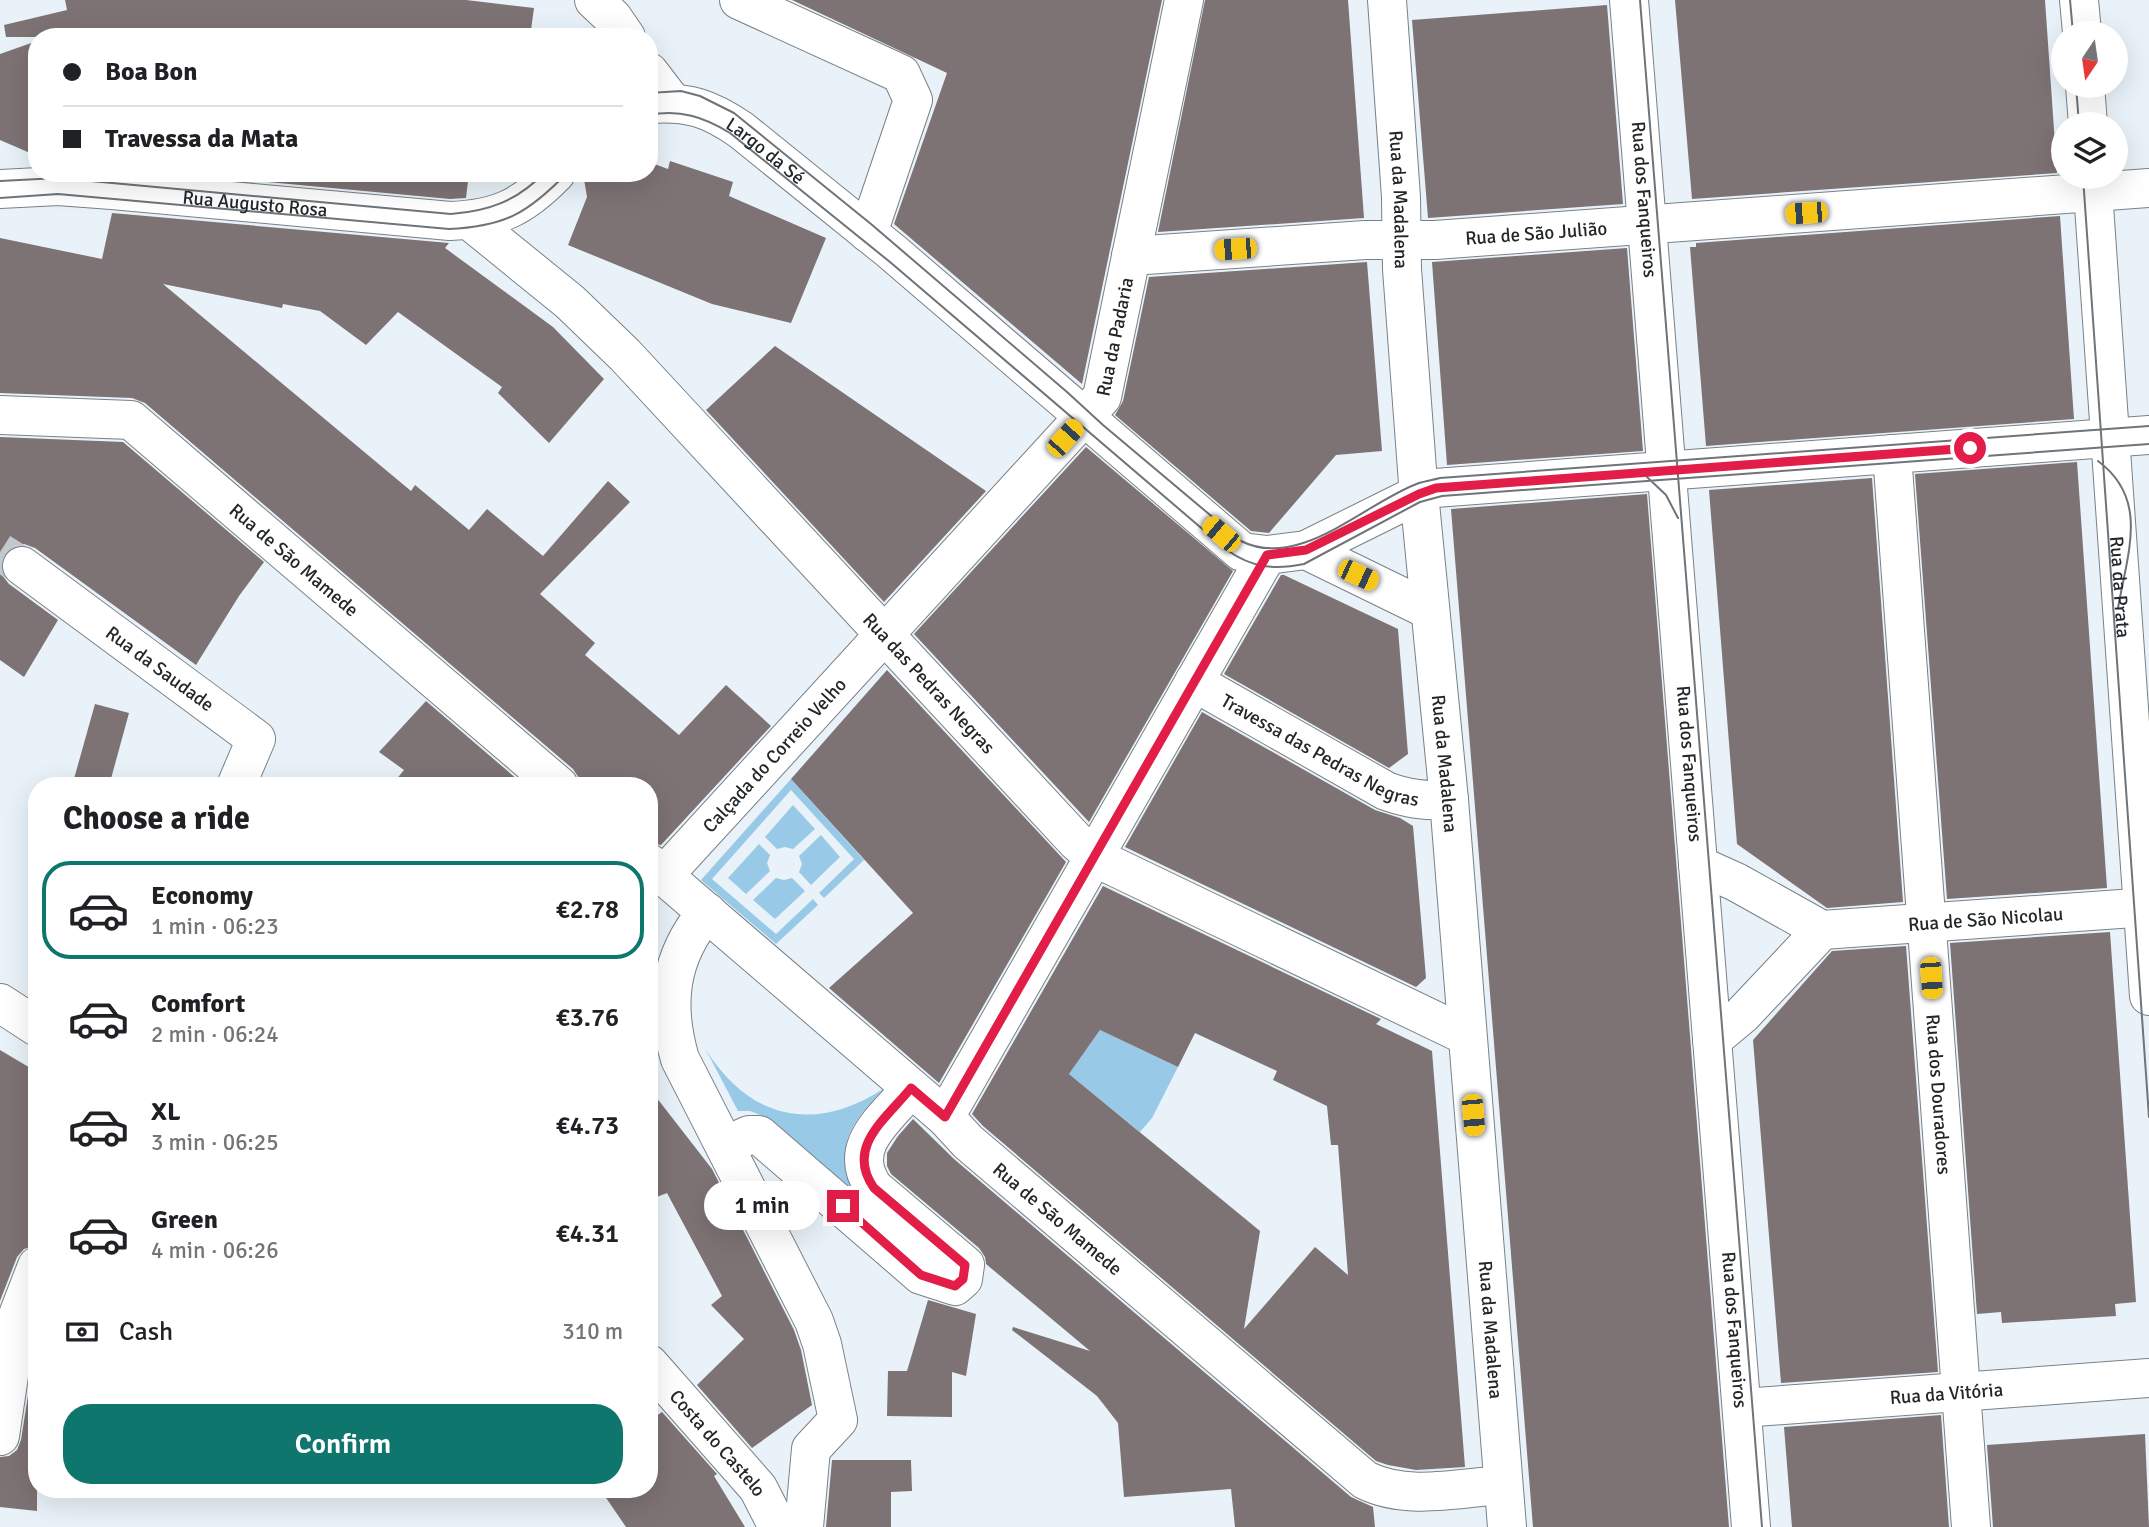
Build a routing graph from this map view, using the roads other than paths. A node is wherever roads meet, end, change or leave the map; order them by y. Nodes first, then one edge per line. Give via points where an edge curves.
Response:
1 (594, 0) edge
2 (739, 0) edge
3 (1184, 0) edge
4 (1387, 0) edge
5 (1629, 0) edge
6 (2079, 0) edge
7 (2081, 21) edge
8 (620, 28) edge
9 (661, 103) edge
10 (546, 182) edge
11 (2128, 187) edge
12 (1, 188) edge
13 (2051, 188) edge
14 (2149, 188) edge
15 (2092, 189) edge
16 (469, 220) junction
17 (1647, 224) junction
18 (867, 233) junction
19 (1403, 241) junction
20 (1131, 256) junction
21 (0, 415) edge
22 (1083, 418) junction
23 (2149, 435) edge
24 (2110, 438) junction
25 (1892, 454) junction
26 (1666, 470) junction
27 (1419, 494) junction
28 (1306, 550) junction
29 (1267, 555) junction
30 (22, 566) tunnel mouth
31 (1429, 610) junction
32 (884, 633) junction
33 (1194, 682) junction
34 (240, 777) edge
35 (548, 777) edge
36 (1449, 800) junction
37 (1094, 857) junction
38 (1698, 865) junction
39 (658, 867) edge
40 (658, 871) edge
41 (2146, 907) edge
42 (706, 912) junction
43 (1928, 923) junction
44 (1822, 930) junction
45 (2149, 996) edge
46 (0, 1003) edge
47 (28, 1021) edge
48 (1467, 1036) junction
49 (1712, 1040) junction
50 (911, 1088) junction
51 (945, 1117) junction
52 (725, 1146) junction
53 (28, 1289) edge
54 (658, 1371) edge
55 (2149, 1378) edge
56 (1961, 1392) junction
57 (1742, 1408) junction
58 (0, 1436) edge
59 (1503, 1485) junction
60 (778, 1527) edge
61 (804, 1527) edge
62 (1507, 1527) edge
63 (1751, 1527) edge
64 (1971, 1527) edge

1 - 8 street
2 - 18 street via 901,74 913,100
3 - 20 street, Rua da Padaria
4 - 19 street, Rua da Madalena
5 - 17 street, Rua dos Fanqueiros
6 - 7 street
9 - 18 street, Largo da Sé via 697,106 720,116
10 - 16 street via 502,213
11 - 14 street, Rua de São Julião
12 - 16 street, Rua Augusto Rosa via 58,186
13 - 17 street, Rua de São Julião
15 - 24 street, Rua da Prata
16 - 32 street, Rua das Pedras Negras via 570,302 625,355
17 - 19 street, Rua de São Julião
17 - 26 street, Rua dos Fanqueiros
18 - 22 street, Largo da Sé
19 - 20 street, Rua de São Julião
19 - 27 street, Rua da Madalena
20 - 22 street, Rua da Padaria via 1102,397
21 - 35 street, Rua de São Mamede via 131,420
22 - 29 street, Largo da Sé via 1242,552
22 - 32 street, Rua da Padaria
23 - 24 street
24 - 25 street
24 - 41 street, Rua da Prata
25 - 26 street
25 - 43 street, Rua dos Douradores
26 - 27 street via 1436,488
26 - 38 street, Rua dos Fanqueiros
27 - 28 street
27 - 31 street, Rua da Madalena
28 - 29 street
28 - 31 street
29 - 33 street
30 - 34 street, Rua da Saudade via 256,739
31 - 36 street, Rua da Madalena
32 - 37 street, Rua das Pedras Negras
32 - 39 street, Calçada do Correio Velho
33 - 36 street, Travessa das Pedras Negras via 1386,791 1424,802
33 - 37 street
36 - 48 street, Rua da Madalena
37 - 48 street, Rua das Pedras Negras
37 - 51 street
38 - 44 street
38 - 49 street, Rua dos Fanqueiros
40 - 42 street, Rua de São Mamede
41 - 43 street, Rua de São Nicolau
41 - 45 street, Rua da Prata
42 - 50 street, Rua de São Mamede
42 - 52 street via 679,958 671,1014 680,1059
43 - 44 street, Rua de São Nicolau
43 - 56 street, Rua dos Douradores
44 - 49 street via 1742,1015
46 - 47 street
48 - 59 street, Rua da Madalena
49 - 57 street, Rua dos Fanqueiros
50 - 51 street, Rua de São Mamede
50 - 52 street via 869,1137 863,1153 865,1174 874,1188 965,1265 963,1279 955,1286 921,1275 759,1135
51 - 59 street, Rua de São Mamede via 968,1142 1366,1480 1407,1492
52 - 61 street via 814,1321 825,1357 838,1420 811,1449
53 - 58 street via 18,1315
54 - 60 street, Costa do Castelo via 758,1488
55 - 56 street, Rua da Vitória
56 - 57 street, Rua da Vitória
56 - 64 street, Rua dos Douradores
57 - 63 street, Rua dos Fanqueiros
59 - 62 street, Rua da Madalena

